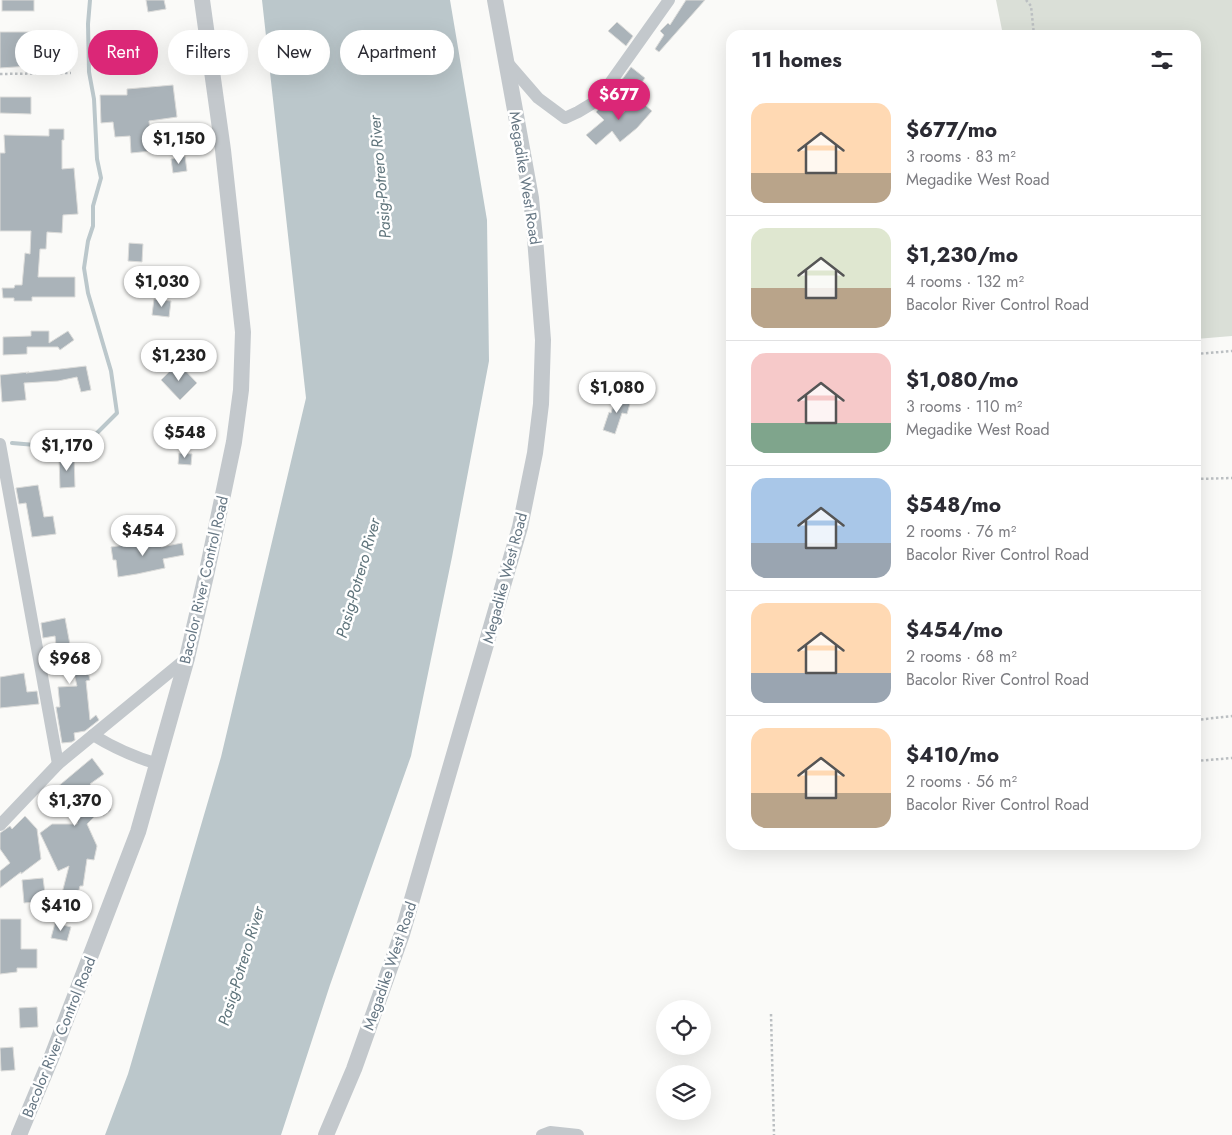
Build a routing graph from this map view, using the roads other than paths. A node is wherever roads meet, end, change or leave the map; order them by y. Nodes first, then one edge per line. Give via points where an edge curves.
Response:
1 (202, 0) edge
2 (495, 0) edge
3 (666, 1) edge
4 (506, 60) junction
5 (0, 444) edge
6 (187, 658) junction
7 (93, 735) junction
8 (58, 764) junction
9 (158, 764) junction
10 (0, 825) edge
11 (19, 1135) edge
12 (326, 1135) edge
13 (542, 1135) edge
14 (578, 1135) edge

1 - 6 street, Bacolor River Control Road via 243,332 241,390 234,442
2 - 4 street, Megadike West Road
3 - 4 street via 598,100 565,118 538,98
4 - 12 street, Megadike West Road via 531,198 543,340 541,404 535,453 520,527 402,934 354,1069
5 - 8 street
6 - 7 street
6 - 9 street, Bacolor River Control Road
7 - 8 street
7 - 9 street via 111,746
8 - 10 street
9 - 11 street, Bacolor River Control Road via 129,859
13 - 14 street via 550,1132

